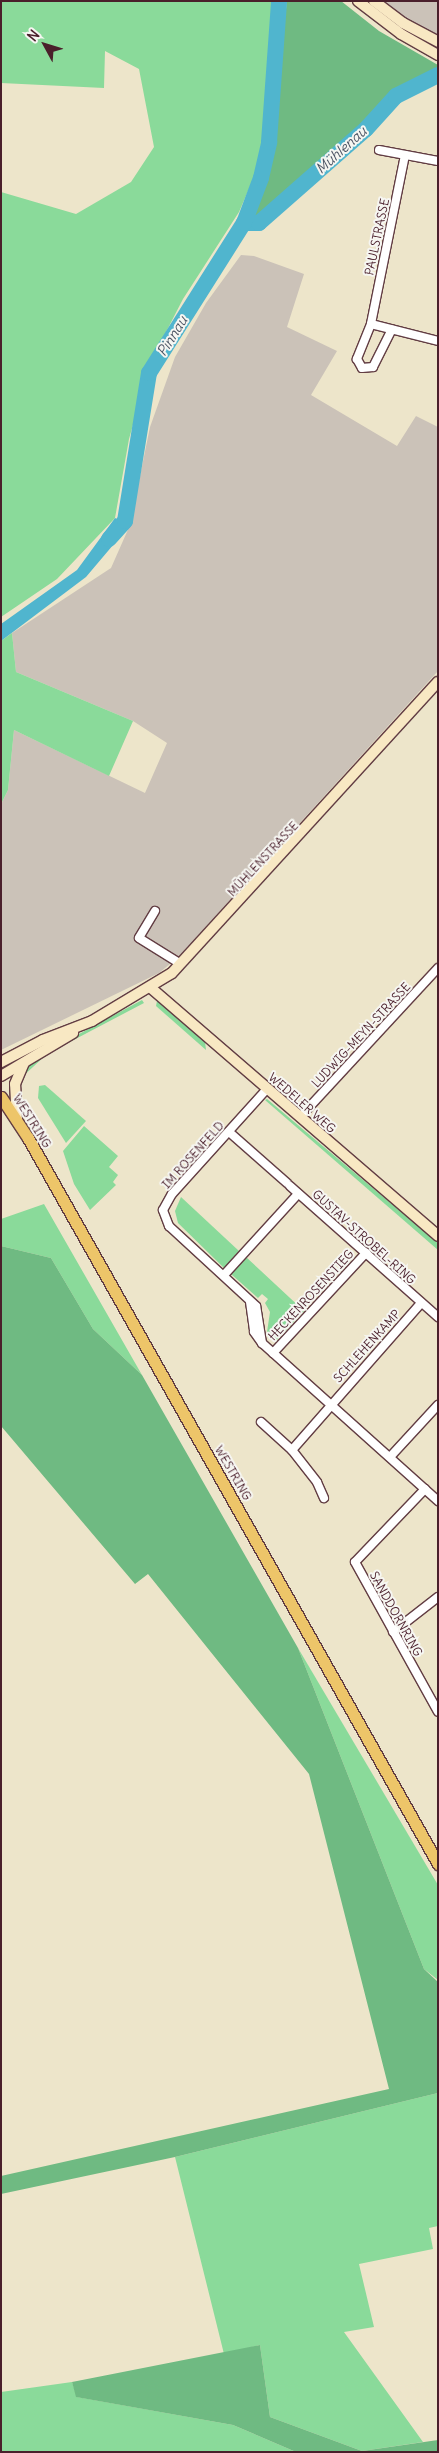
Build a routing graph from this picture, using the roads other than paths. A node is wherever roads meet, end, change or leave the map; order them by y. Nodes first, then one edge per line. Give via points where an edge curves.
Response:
1 (358, 1) edge
2 (374, 1) edge
3 (438, 42) edge
4 (438, 55) edge
5 (379, 150) dead end
6 (406, 155) junction
7 (438, 161) edge
8 (371, 324) junction
9 (392, 330) junction
10 (438, 341) edge
11 (438, 682) edge
12 (156, 911) dead end
13 (176, 961) dead end
14 (438, 968) edge
15 (151, 988) junction
16 (83, 1025) junction
17 (1, 1062) edge
18 (24, 1063) junction
19 (1, 1076) edge
20 (267, 1089) junction
21 (1, 1097) edge
22 (1, 1110) edge
23 (300, 1117) junction
24 (17, 1122) junction
25 (229, 1132) junction
26 (298, 1194) junction
27 (438, 1236) edge
28 (366, 1253) junction
29 (224, 1274) junction
30 (421, 1303) junction
31 (438, 1317) edge
32 (272, 1353) junction
33 (330, 1404) junction
34 (438, 1405) edge
35 (261, 1422) dead end
36 (292, 1450) junction
37 (390, 1457) junction
38 (425, 1490) junction
39 (324, 1498) dead end
40 (438, 1501) edge
41 (438, 1597) edge
42 (393, 1632) junction
43 (437, 1709) edge
44 (438, 1864) edge

1 - 4 main road via 401,34
2 - 3 main road via 403,23
5 - 6 street
6 - 7 street
6 - 8 street, PAULSTRASSE
8 - 9 street
8 - 9 street, PAULSTRASSE via 358,359 362,368 373,367
9 - 10 street
11 - 15 main road, MÜHLENSTRASSE via 188,959
12 - 13 street via 138,938
14 - 23 street, LUDWIG-MEYN-STRASSE
15 - 16 main road, MÜHLENSTRASSE
15 - 20 main road, WEDELER WEG
16 - 17 main road, MÜHLENSTRASSE via 43,1040
16 - 18 main road, MÜHLENSTRASSE
18 - 19 main road, MÜHLENSTRASSE
18 - 24 main road via 15,1084
20 - 23 main road, WEDELER WEG
20 - 25 street, IM ROSENFELD
21 - 24 main road, WESTRING
22 - 24 main road
23 - 27 main road, WEDELER WEG
24 - 44 main road, WESTRING
25 - 26 street, GUSTAV-STROBEL-RING
25 - 29 street, IM ROSENFELD via 172,1194 163,1210 169,1226
26 - 28 street, GUSTAV-STROBEL-RING
26 - 29 street, GUSTAV-STROBEL-RING
28 - 30 street, GUSTAV-STROBEL-RING
28 - 32 street, HECKENROSENSTIEG
29 - 32 street, IM ROSENFELD via 256,1306 262,1343
30 - 31 street, GUSTAV-STROBEL-RING
30 - 33 street, SCHLEHENKAMP
32 - 33 street, IM ROSENFELD
33 - 36 street
33 - 37 street, IM ROSENFELD
34 - 37 street
35 - 36 street
36 - 39 street via 317,1482
37 - 38 street, IM ROSENFELD
38 - 40 street, IM ROSENFELD
38 - 42 street, SANDDORNRING via 355,1562
41 - 42 street
42 - 43 street, SANDDORNRING

